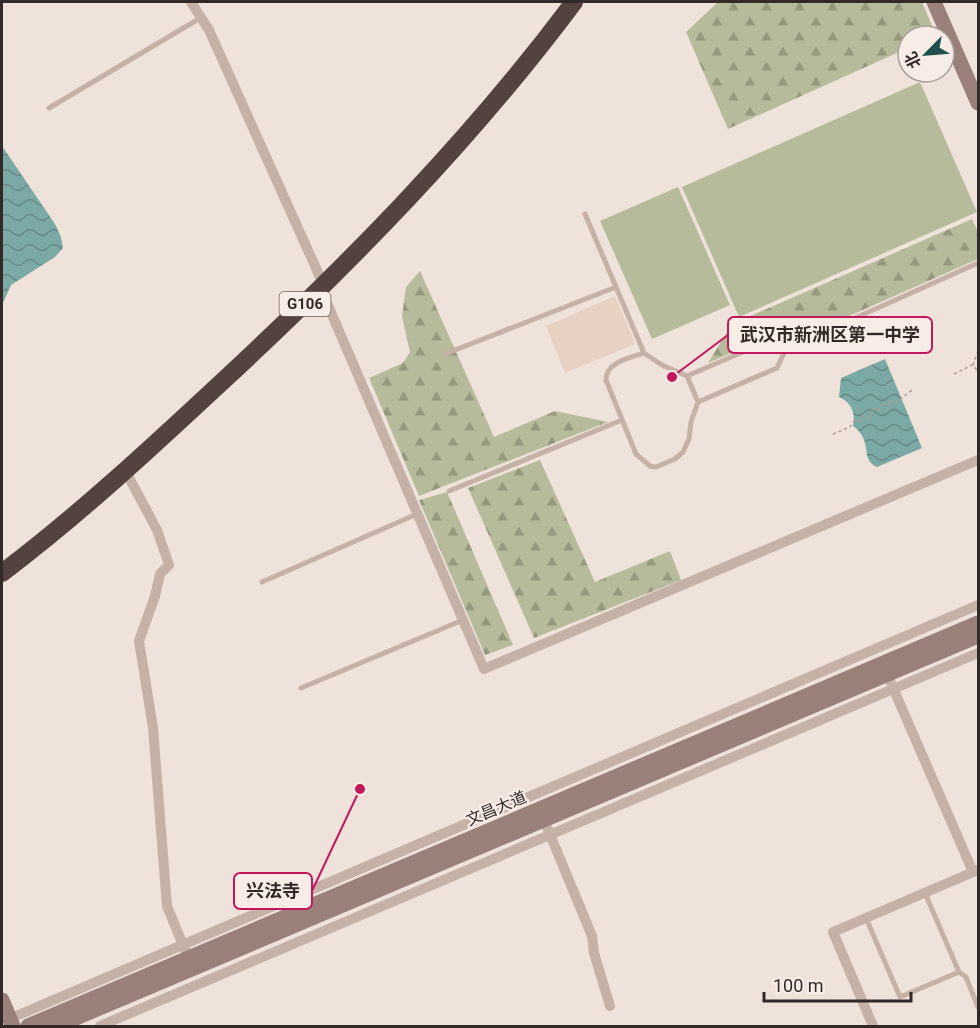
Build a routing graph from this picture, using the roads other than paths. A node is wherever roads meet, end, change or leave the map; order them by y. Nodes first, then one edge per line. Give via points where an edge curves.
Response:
1 (191, 2) edge
2 (574, 2) edge
3 (934, 2) edge
4 (202, 17) junction
5 (978, 103) edge
6 (50, 108) dead end
7 (585, 214) dead end
8 (978, 263) edge
9 (322, 287) junction
10 (616, 287) junction
11 (786, 349) junction
12 (644, 353) junction
13 (445, 354) dead end
14 (687, 376) junction
15 (698, 402) junction
16 (622, 420) junction
17 (978, 460) edge
18 (125, 470) junction
19 (449, 491) dead end
20 (417, 514) junction
21 (2, 570) edge
22 (262, 582) dead end
23 (978, 606) edge
24 (463, 620) junction
25 (978, 623) edge
26 (978, 636) edge
27 (978, 653) edge
28 (887, 674) junction
29 (301, 688) dead end
30 (894, 689) junction
31 (544, 820) junction
32 (550, 836) junction
33 (976, 871) edge
34 (925, 892) junction
35 (866, 918) junction
36 (186, 952) junction
37 (959, 972) junction
38 (2, 1000) edge
39 (610, 1006) dead end
40 (978, 1007) edge
41 (8, 1022) edge
42 (28, 1026) edge
43 (57, 1026) edge
44 (100, 1026) edge
45 (873, 1026) edge

1 - 4 street
2 - 9 highway, G106 via 467,134
3 - 5 main road
4 - 6 lane
4 - 9 street
7 - 10 lane
8 - 11 lane
9 - 18 highway, G106
9 - 20 street
10 - 12 lane
10 - 13 lane
11 - 14 lane via 766,342
11 - 15 lane via 777,368
12 - 14 lane
12 - 16 lane via 613,365 606,373
14 - 15 lane
15 - 16 lane via 683,452 656,467 644,463 636,454
16 - 19 lane
17 - 24 street via 484,669
18 - 21 highway, G106 via 29,552
18 - 36 street via 157,530 169,566 160,574 139,641 153,728 167,906
20 - 22 lane
20 - 24 street
23 - 36 street
24 - 29 lane
25 - 36 main road, 文昌大道
26 - 28 main road, 文昌大道
27 - 30 street
28 - 30 street
28 - 31 main road, 文昌大道
30 - 32 street
30 - 33 street
31 - 32 street
31 - 43 main road, 文昌大道
32 - 39 street via 592,936
32 - 44 street
33 - 34 street
34 - 35 street
34 - 37 lane
35 - 37 lane via 900,998
35 - 45 street via 833,932
36 - 41 street
36 - 42 main road, 文昌大道
37 - 40 lane via 966,977
38 - 41 main road

